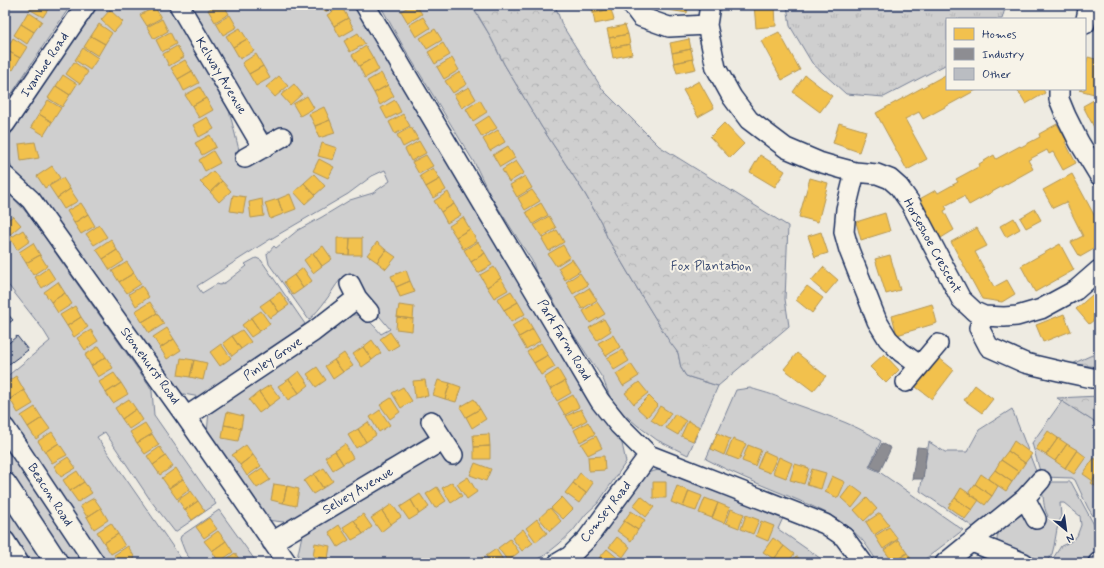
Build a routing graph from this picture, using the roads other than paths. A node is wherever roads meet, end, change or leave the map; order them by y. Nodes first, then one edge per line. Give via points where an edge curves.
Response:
1 (86, 5) edge
2 (179, 5) edge
3 (365, 5) edge
4 (632, 5) edge
5 (710, 5) edge
6 (1089, 5) edge
7 (1086, 19) edge
8 (707, 25) junction
9 (1059, 90) edge
10 (5, 124) edge
11 (282, 137) dead end
12 (263, 148) junction
13 (245, 158) dead end
14 (856, 172) junction
15 (1099, 175) edge
16 (5, 176) edge
17 (1099, 270) edge
18 (359, 298) dead end
19 (984, 316) junction
20 (938, 344) dead end
21 (919, 365) junction
22 (1099, 378) edge
23 (906, 382) dead end
24 (186, 418) junction
25 (431, 421) dead end
26 (5, 428) edge
27 (649, 456) junction
28 (1041, 480) dead end
29 (5, 484) edge
30 (1025, 498) junction
31 (1036, 519) dead end
32 (5, 541) edge
33 (272, 542) junction
34 (972, 542) junction
35 (20, 563) edge
36 (57, 563) edge
37 (95, 563) edge
38 (287, 563) edge
39 (558, 563) edge
40 (863, 563) edge
41 (945, 563) edge
42 (1024, 563) edge

1 - 10 street, Ivanhoe Road
2 - 12 street, Kelway Avenue
3 - 27 street, Park Farm Road via 600,400 619,425
4 - 8 street via 641,17 669,26
5 - 8 street, Horseshoe Crescent
6 - 7 street
8 - 14 street, Horseshoe Crescent via 716,68 732,97 749,120 786,148 819,162
9 - 15 street via 1059,99 1066,116
11 - 12 street
12 - 13 street
14 - 19 street, Horseshoe Crescent via 877,174 890,179 899,187 961,299 975,312
14 - 21 street via 846,210 844,232 849,250 877,321 901,352
16 - 24 street, Stonehurst Road via 31,200
17 - 19 street via 1076,290 1041,309 1016,316
18 - 24 street, Pinley Grove
19 - 22 street via 979,328 990,347 1025,363
20 - 21 street
21 - 23 street
24 - 33 street, Stonehurst Road
25 - 33 street, Selvey Avenue via 448,447
26 - 37 street, Beacon Road
27 - 39 street, Comsey Road via 587,539 570,556
27 - 40 street, Park Farm Road via 825,524 844,537
28 - 30 street
29 - 36 main road
30 - 31 street
30 - 34 street
32 - 35 street
33 - 38 street, Stonehurst Road
34 - 41 street
34 - 42 street

